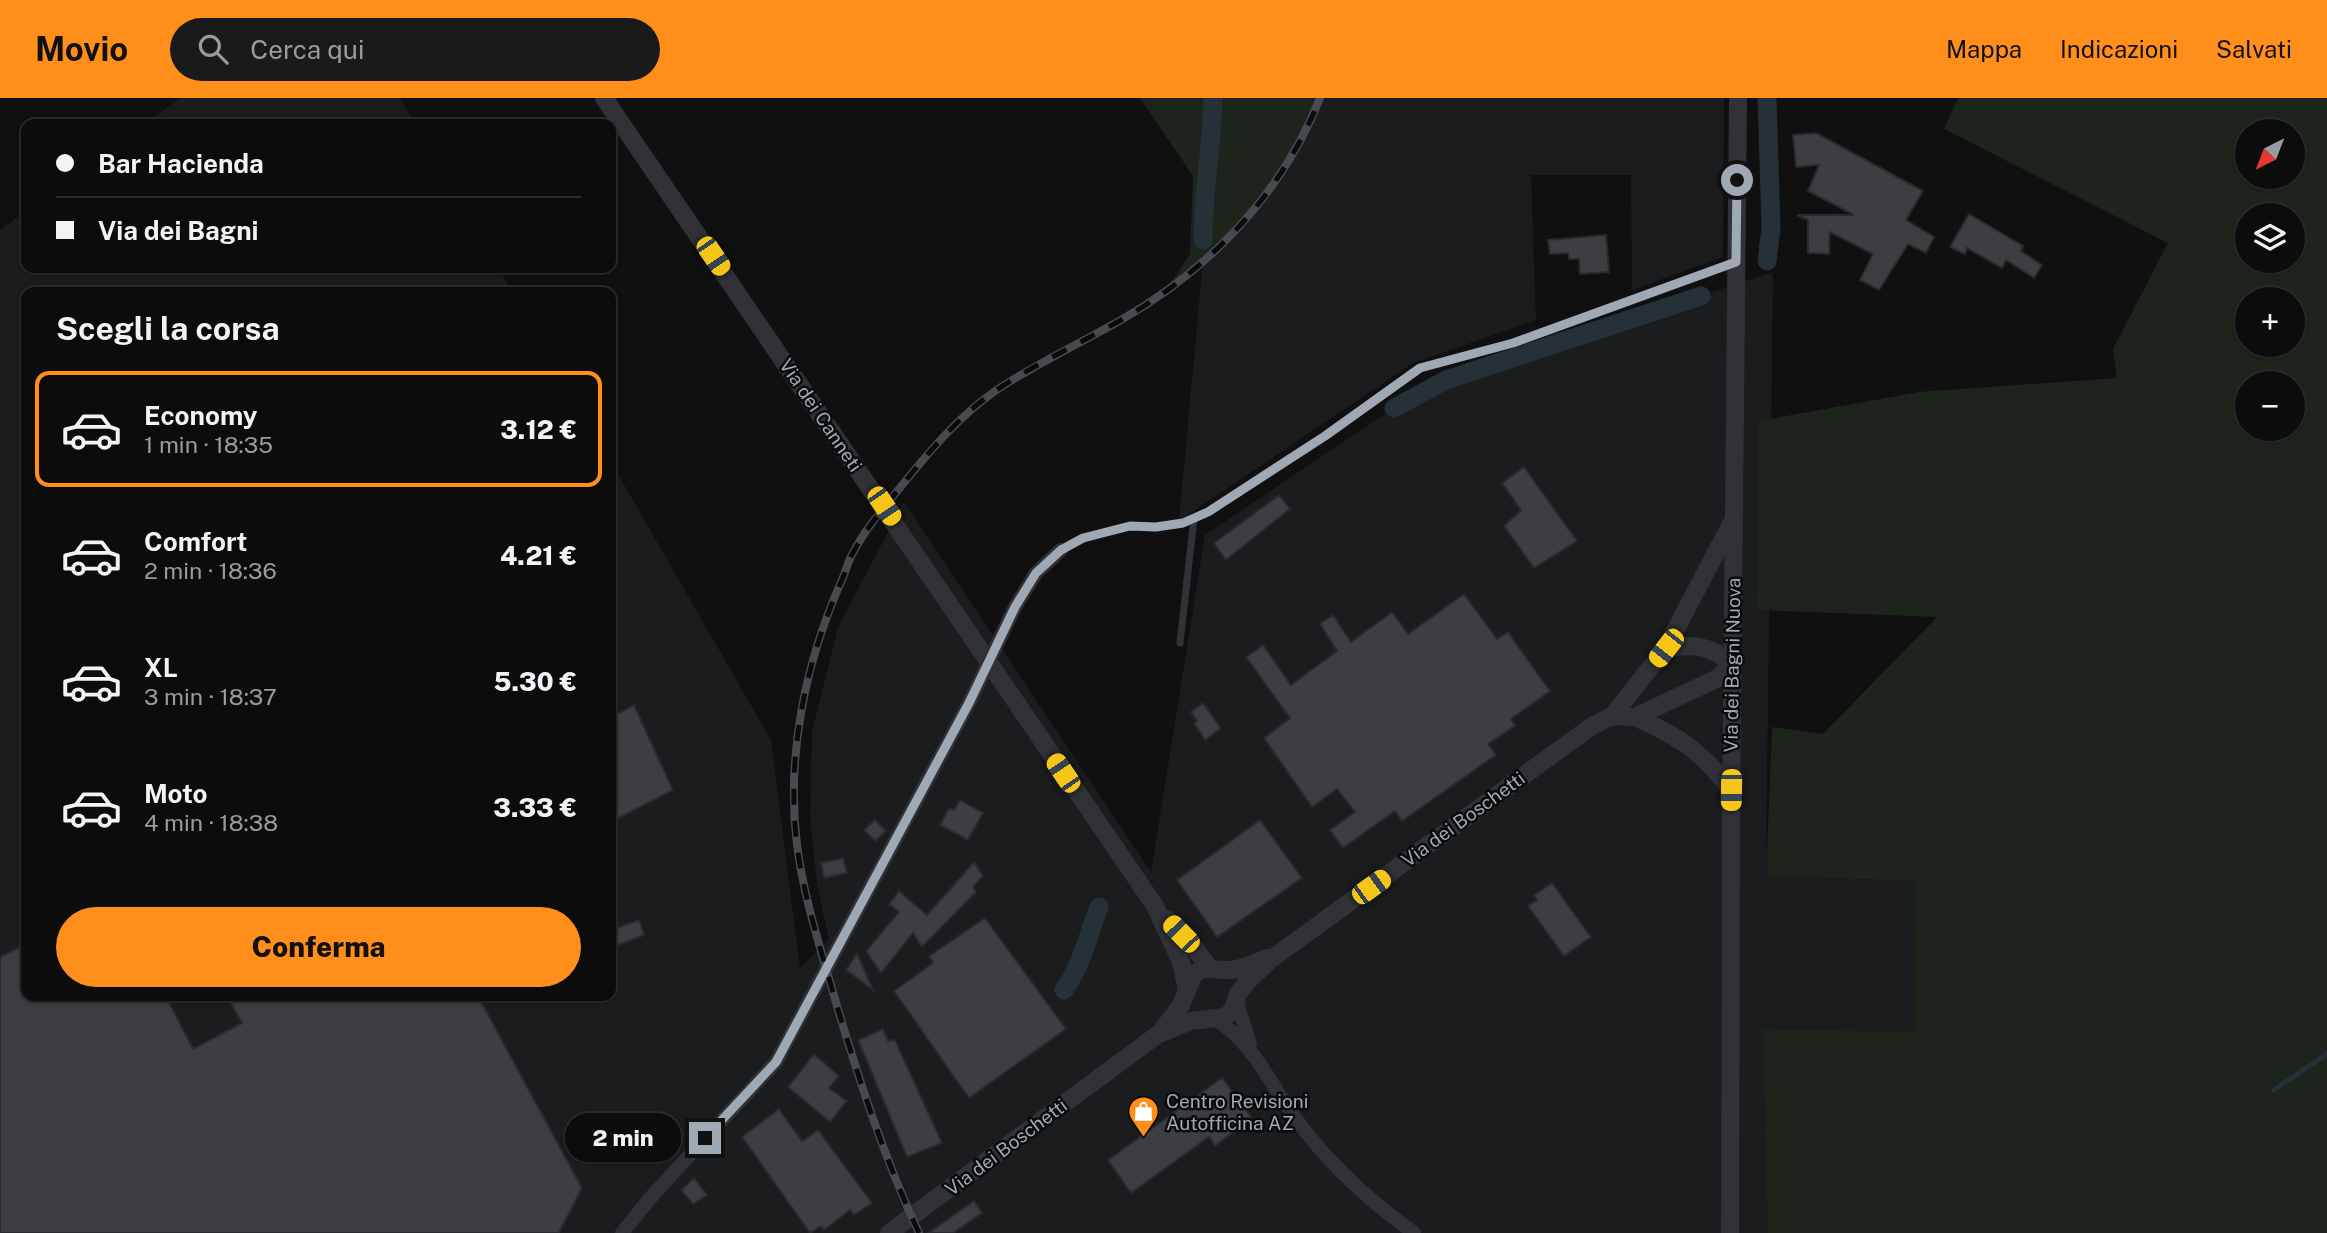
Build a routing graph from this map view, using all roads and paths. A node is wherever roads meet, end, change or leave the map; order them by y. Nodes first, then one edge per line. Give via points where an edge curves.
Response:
1 (604, 98) edge
2 (1738, 98) edge
3 (1736, 262) junction
4 (1194, 518) junction
5 (1733, 518) junction
6 (1061, 550) joint
7 (1180, 643) dead end
8 (1666, 648) junction
9 (987, 662) junction
10 (1732, 664) junction
11 (1612, 716) junction
12 (1636, 717) junction
13 (1731, 790) junction
14 (1155, 906) junction
15 (1282, 951) junction
16 (1217, 969) junction
17 (1186, 990) junction
18 (1237, 998) junction
19 (1210, 1019) junction
20 (1157, 1035) junction
21 (1255, 1055) junction
22 (622, 1233) edge
23 (888, 1233) edge
24 (1414, 1233) edge
25 (1730, 1233) edge

1 - 9 street, Via dei Canneti
2 - 3 street, Via dei Bagni Nuova
3 - 4 lane via 1513,343 1420,368 1325,436
3 - 5 street, Via dei Bagni Nuova
4 - 6 lane via 1156,527 1130,526 1083,538
4 - 7 lane
5 - 8 street, Via dei Boschetti
5 - 10 street, Via dei Bagni Nuova
6 - 9 street via 1036,573
8 - 10 street via 1700,645 1718,651
8 - 11 street, Via dei Boschetti
9 - 14 street, Via dei Canneti
9 - 22 street via 776,1062
10 - 12 street via 1718,678
10 - 13 street, Via dei Bagni Nuova
11 - 12 street
11 - 15 street, Via dei Boschetti
12 - 13 street via 1681,738 1709,761
13 - 25 street, Via dei Bagni Nuova
14 - 16 street, Via dei Canneti
14 - 17 street, Via dei Canneti via 1181,962
15 - 16 street, Via dei Boschetti
15 - 18 street, Via dei Boschetti via 1258,970
16 - 17 street, Via dei Boschetti via 1194,974
16 - 18 street via 1237,985
17 - 19 street via 1191,1010
17 - 20 street, Via dei Boschetti via 1173,1017
18 - 19 street, Via dei Boschetti via 1232,1011
18 - 21 street via 1243,1029
19 - 20 street, Via dei Boschetti via 1179,1024
19 - 21 street
20 - 23 street, Via dei Boschetti
21 - 24 street via 1291,1112 1331,1159

